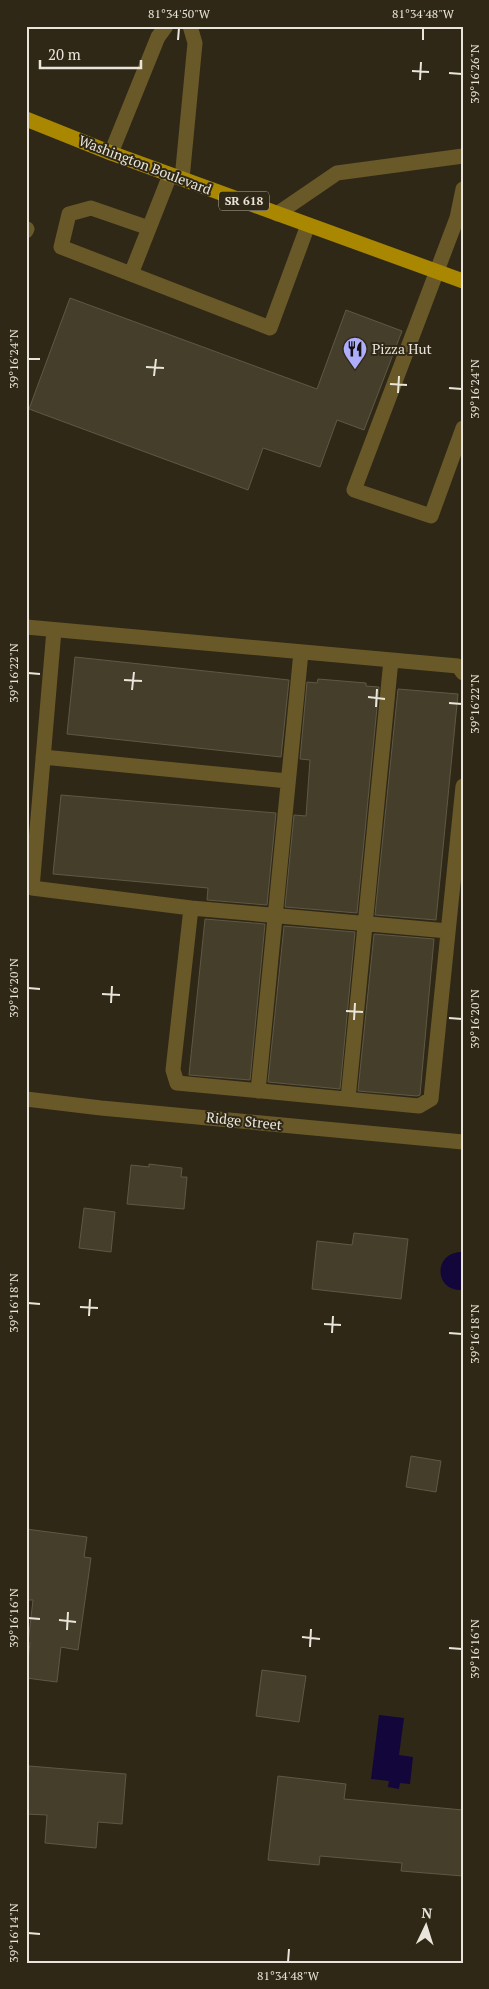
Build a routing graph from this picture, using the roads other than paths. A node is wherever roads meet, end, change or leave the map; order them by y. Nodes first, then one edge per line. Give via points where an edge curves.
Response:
1 (166, 26) edge
2 (190, 26) edge
3 (26, 119) edge
4 (111, 153) junction
5 (463, 156) edge
6 (176, 177) junction
7 (463, 189) edge
8 (276, 214) junction
9 (308, 225) junction
10 (149, 228) junction
11 (437, 271) junction
12 (131, 274) junction
13 (463, 281) edge
14 (463, 428) edge
15 (26, 626) edge
16 (54, 630) junction
17 (300, 652) junction
18 (391, 660) junction
19 (463, 673) edge
20 (43, 757) junction
21 (288, 781) junction
22 (463, 786) edge
23 (190, 908) junction
24 (275, 915) junction
25 (365, 924) junction
26 (448, 931) junction
27 (258, 1091) junction
28 (26, 1099) edge
29 (348, 1099) junction
30 (463, 1142) edge

1 - 4 street via 158,37
2 - 6 street via 195,43
3 - 4 main road, Washington Boulevard / SR 618
4 - 6 main road, Washington Boulevard / SR 618
5 - 8 street via 337,174
6 - 8 main road, Washington Boulevard / SR 618
6 - 10 street
7 - 11 street via 457,218
8 - 9 main road, Washington Boulevard / SR 618
9 - 11 main road, Washington Boulevard / SR 618
9 - 12 street via 270,328
10 - 12 street
10 - 12 street via 90,208 69,214 61,247
11 - 13 main road, Washington Boulevard / SR 618
11 - 14 street via 354,490 431,516
15 - 16 street
16 - 17 street
16 - 20 street
17 - 18 street
17 - 21 street
18 - 19 street via 458,666
18 - 25 street
20 - 21 street
20 - 23 street via 32,888
21 - 24 street
22 - 26 street
23 - 24 street
23 - 27 street via 174,1070 176,1083
24 - 25 street
24 - 27 street
25 - 26 street
25 - 29 street
26 - 29 street via 431,1099 419,1106
27 - 29 street
28 - 30 street, Ridge Street

